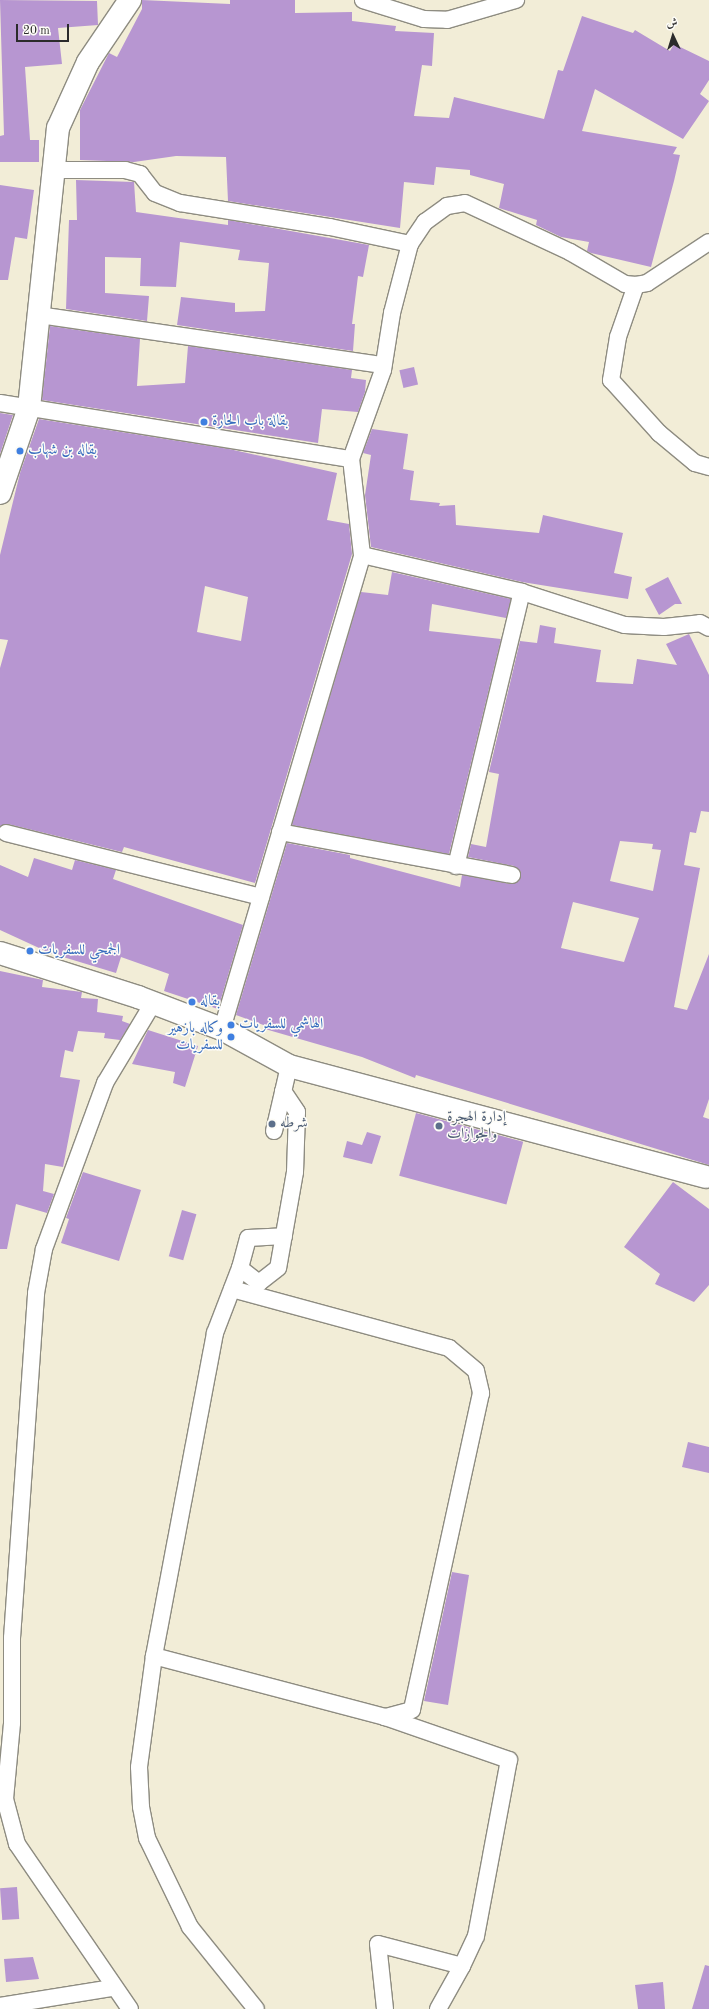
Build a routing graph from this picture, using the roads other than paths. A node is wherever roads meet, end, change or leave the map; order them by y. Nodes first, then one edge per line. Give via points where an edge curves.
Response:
1 (130, 0) edge
2 (363, 0) edge
3 (516, 0) edge
4 (54, 170) junction
5 (709, 242) edge
6 (410, 244) junction
7 (636, 285) junction
8 (39, 315) junction
9 (383, 365) junction
10 (0, 403) edge
11 (28, 408) junction
12 (351, 459) junction
13 (709, 467) edge
14 (0, 493) edge
15 (362, 555) junction
16 (522, 592) junction
17 (709, 628) edge
18 (280, 832) junction
19 (6, 833) dead end
20 (456, 866) junction
21 (512, 876) dead end
22 (261, 897) junction
23 (0, 953) edge
24 (153, 1003) junction
25 (222, 1029) junction
26 (289, 1066) junction
27 (283, 1091) junction
28 (274, 1131) dead end
29 (705, 1177) dead end
30 (284, 1236) junction
31 (240, 1268) junction
32 (232, 1290) junction
33 (154, 1656) junction
34 (385, 1717) junction
35 (462, 1966) junction
36 (113, 1988) junction
37 (0, 2006) edge
38 (130, 2009) edge
39 (256, 2009) edge
40 (385, 2009) edge
41 (438, 2009) edge

1 - 4 street via 88,62 58,128
2 - 3 street via 424,19 447,20
4 - 6 street via 125,170 140,174 155,193 180,203 330,227
4 - 8 street
5 - 7 street via 647,283
6 - 7 street via 425,222 447,206 465,203 570,252 625,284
6 - 9 street via 392,313
7 - 13 street via 618,337 611,380 658,433 695,462
8 - 9 street
8 - 11 street
9 - 12 street
10 - 11 street
11 - 12 street
11 - 14 street
12 - 15 street
15 - 16 street
15 - 18 street
16 - 17 street via 625,625 664,627 700,624
16 - 20 street
18 - 20 street
18 - 22 street
19 - 22 street
20 - 21 street
22 - 25 street
23 - 24 street
24 - 25 street
24 - 36 street via 105,1082 44,1249 36,1293 12,1638 12,1723 5,1799 17,1844
25 - 26 street
26 - 27 street
26 - 29 street
27 - 28 street
27 - 30 street via 297,1112 295,1172
30 - 31 street via 248,1238
30 - 31 street via 278,1268 259,1283
31 - 32 street
32 - 33 street via 215,1333
32 - 34 street via 449,1348 476,1371 481,1393 412,1710
33 - 34 street
33 - 39 street via 139,1767 141,1807 147,1838 190,1927
34 - 35 street via 509,1760 476,1936
35 - 40 street via 378,1944
35 - 41 street
36 - 37 street
36 - 38 street

